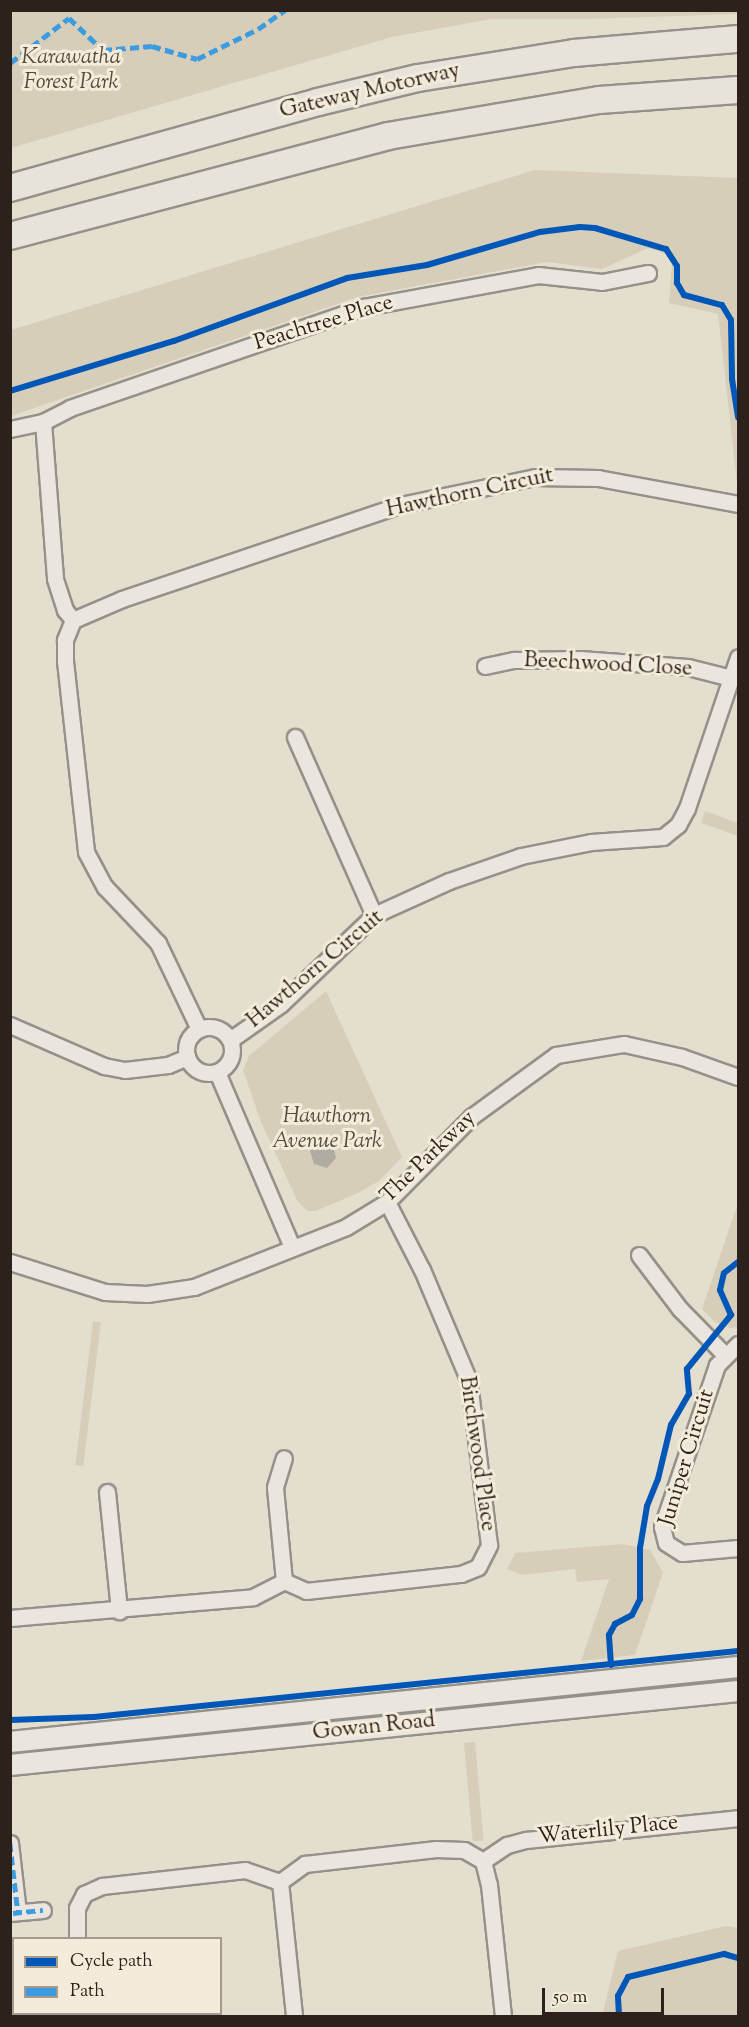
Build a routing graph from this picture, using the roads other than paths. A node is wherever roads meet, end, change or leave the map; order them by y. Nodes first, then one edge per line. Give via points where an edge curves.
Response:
1 (738, 39) edge
2 (738, 90) edge
3 (10, 188) edge
4 (10, 236) edge
5 (648, 273) dead end
6 (43, 422) junction
7 (10, 429) edge
8 (738, 504) edge
9 (73, 620) junction
10 (738, 657) edge
11 (485, 666) dead end
12 (730, 678) junction
13 (294, 736) dead end
14 (374, 915) junction
15 (10, 1025) edge
16 (199, 1029) junction
17 (230, 1040) junction
18 (187, 1057) junction
19 (217, 1072) junction
20 (738, 1077) edge
21 (387, 1202) junction
22 (292, 1247) junction
23 (639, 1255) dead end
24 (10, 1262) edge
25 (738, 1344) edge
26 (724, 1354) junction
27 (284, 1458) dead end
28 (107, 1492) dead end
29 (738, 1548) edge
30 (284, 1581) junction
31 (119, 1611) junction
32 (10, 1618) edge
33 (738, 1667) edge
34 (738, 1691) edge
35 (10, 1742) edge
36 (10, 1765) edge
37 (738, 1818) edge
38 (10, 1843) edge
39 (483, 1861) junction
40 (280, 1882) junction
41 (43, 1910) dead end
42 (14, 1913) edge
43 (77, 1937) edge
44 (294, 2016) edge
45 (503, 2016) edge

1 - 3 highway, Gateway Motorway via 574,53 418,78
2 - 4 highway, Gateway Motorway via 599,100 388,136
5 - 6 street, Peachtree Place via 602,282 538,275 364,307 70,408
6 - 7 street, Peachtree Place
6 - 9 street via 56,579 65,610
8 - 9 street, Hawthorn Circuit via 598,478 535,477 400,505 122,599
9 - 16 street via 65,639 66,661 86,852 105,887 158,943
10 - 12 street, Hawthorn Circuit
11 - 12 street, Beechwood Close via 514,660 580,659 688,667
12 - 14 street, Hawthorn Circuit via 687,808 678,825 663,837 591,842 521,856 449,881
13 - 14 street
14 - 17 street, Hawthorn Circuit via 281,1004
15 - 18 street via 104,1066 125,1070 168,1065
16 - 17 street, Hawthorn Circuit via 217,1028
16 - 18 street via 188,1040
17 - 19 street, Hawthorn Circuit via 230,1059
18 - 19 street via 199,1071
19 - 22 street
20 - 21 street, The Parkway via 682,1057 624,1044 556,1055 471,1117
21 - 22 street, The Parkway via 345,1227
21 - 30 street, Birchwood Place via 422,1270 469,1381 489,1545 478,1567 461,1574 306,1591
22 - 24 street, The Parkway via 194,1287 147,1293 105,1292
23 - 26 street via 680,1309
25 - 26 street
26 - 29 street, Juniper Circuit via 662,1527 666,1543 682,1553
27 - 30 street via 275,1487
28 - 31 street
30 - 31 street via 253,1597
31 - 32 street
33 - 35 main road, Gowan Road
34 - 36 main road, Gowan Road
37 - 39 street, Waterlily Place via 526,1840 507,1845
38 - 42 street
39 - 40 street via 464,1850 436,1849 305,1864
39 - 45 street
40 - 43 street via 245,1870 102,1886 84,1894 77,1908
40 - 44 street
41 - 42 street

